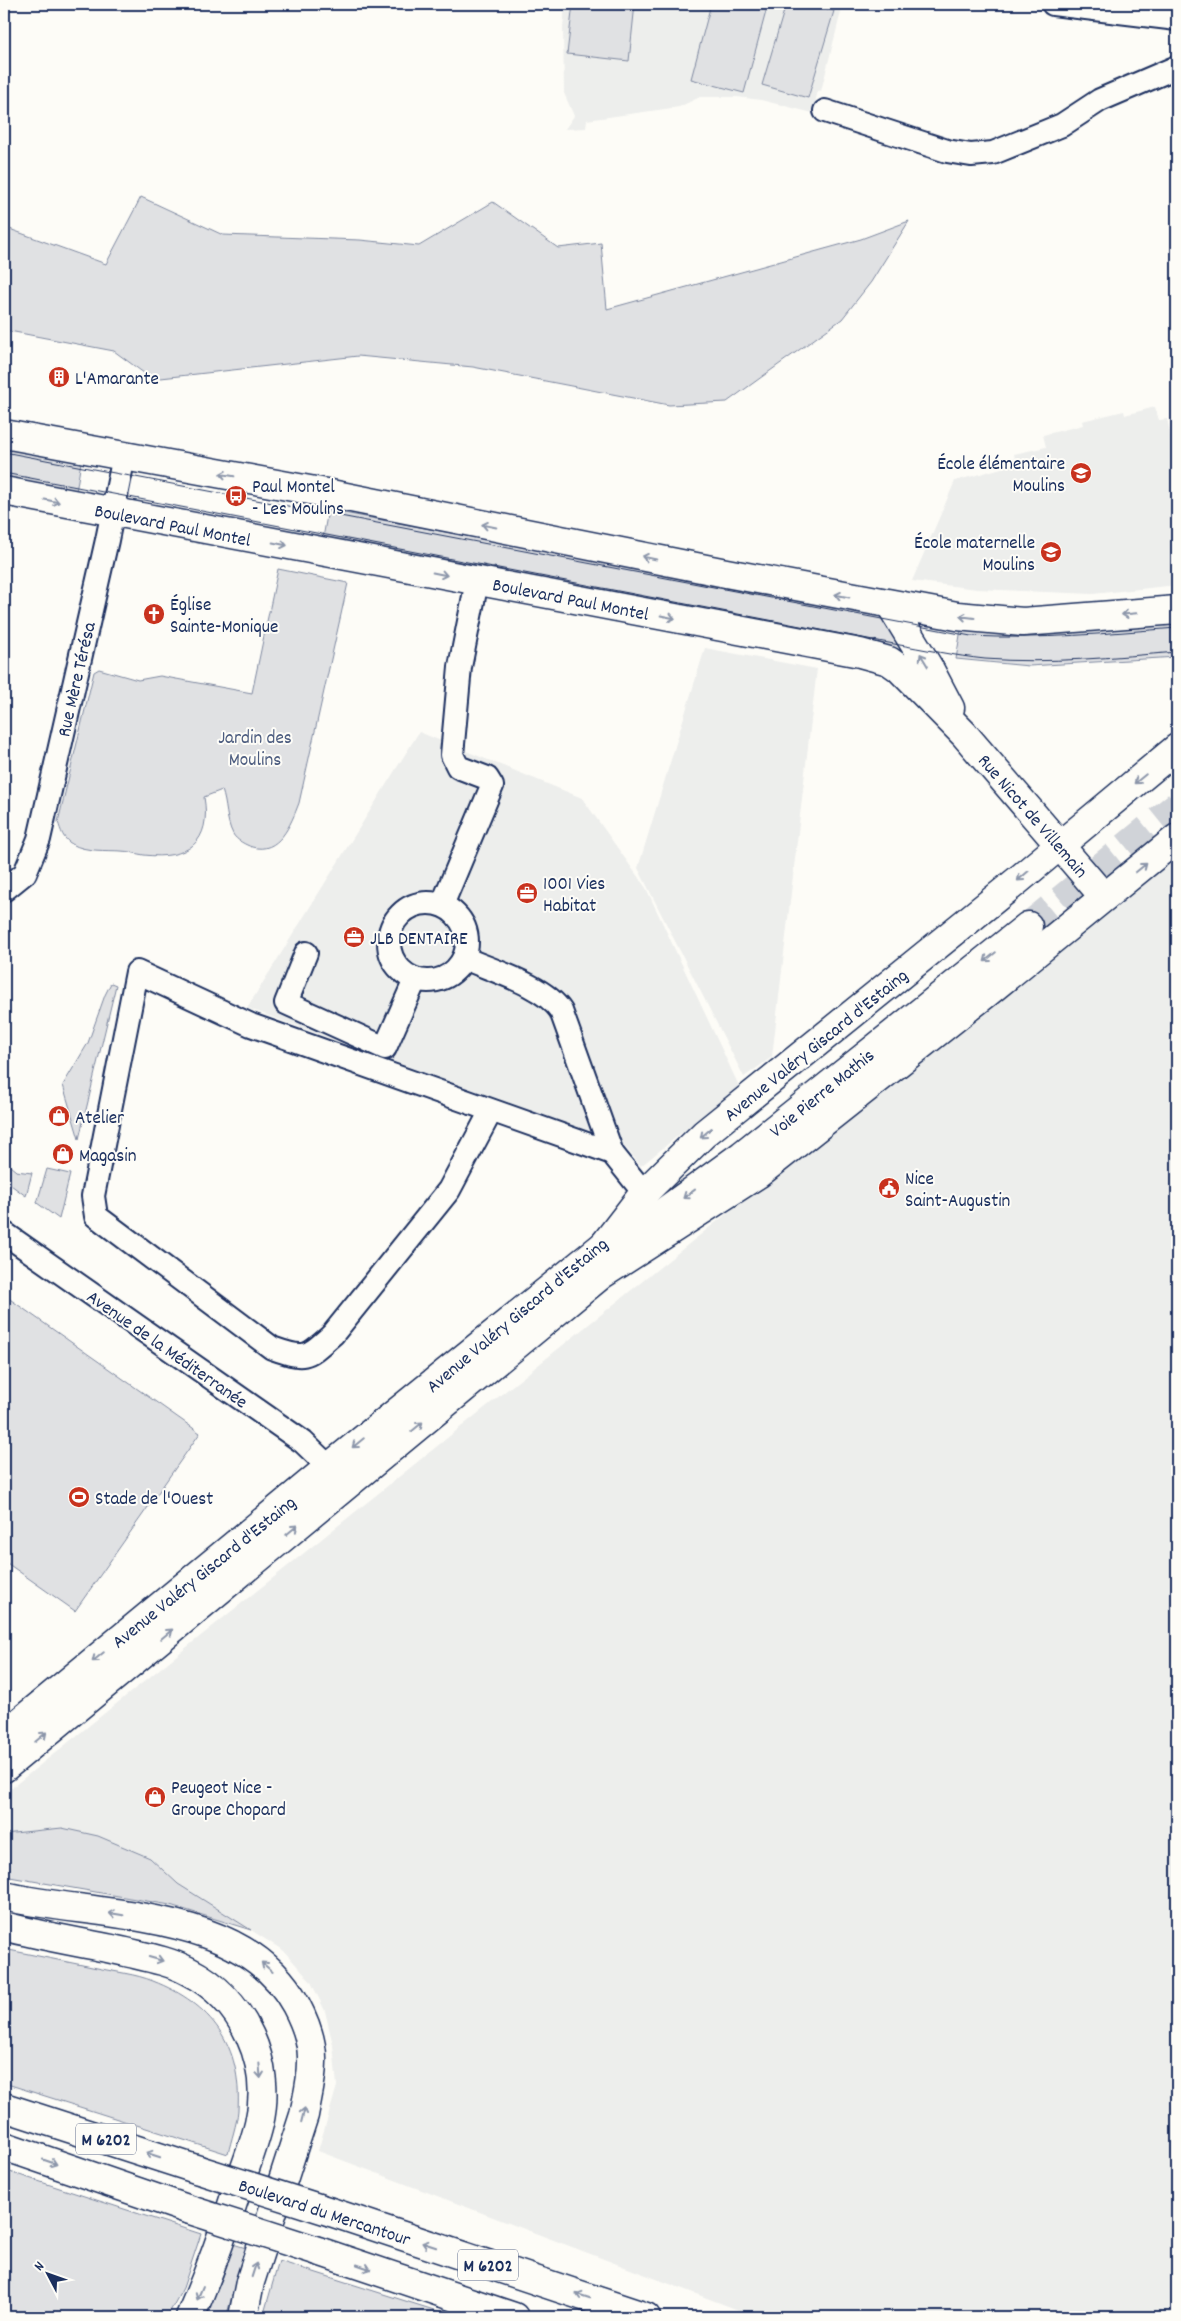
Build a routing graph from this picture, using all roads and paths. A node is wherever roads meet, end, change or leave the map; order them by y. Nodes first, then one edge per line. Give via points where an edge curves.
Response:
1 (1053, 4) edge
2 (1177, 19) edge
3 (1177, 67) edge
4 (825, 111) dead end
5 (4, 434) edge
6 (124, 456) junction
7 (4, 491) edge
8 (113, 513) junction
9 (478, 581) junction
10 (890, 604) junction
11 (1177, 610) edge
12 (964, 734) junction
13 (1177, 748) edge
14 (1177, 838) edge
15 (1060, 844) junction
16 (4, 890) edge
17 (1104, 897) junction
18 (442, 905) junction
19 (1028, 926) tunnel mouth
20 (306, 954) dead end
21 (464, 958) junction
22 (415, 980) junction
23 (491, 1111) junction
24 (612, 1153) junction
25 (644, 1193) junction
26 (4, 1233) edge
27 (604, 1245) junction
28 (329, 1467) junction
29 (4, 1734) edge
30 (4, 1768) edge
31 (4, 1896) edge
32 (4, 1926) edge
33 (4, 2107) edge
34 (4, 2146) edge
35 (190, 2317) edge
36 (243, 2317) edge
37 (514, 2317) edge
38 (646, 2317) edge

1 - 2 street
3 - 4 street via 1100,100 1062,125 993,153 971,155 947,151
5 - 6 main road
6 - 8 street, Rue Mère Térésa
10 -> 6 main road
7 -> 8 main road, Boulevard Paul Montel
8 -> 9 main road, Boulevard Paul Montel
8 - 16 street, Rue Mère Térésa via 39,838 25,873
9 -> 12 main road, Boulevard Paul Montel via 889,661
9 - 18 street via 460,667 452,755 458,766 487,778 492,786
11 -> 10 main road via 1023,622 957,616
12 -> 10 main road
12 - 15 main road, Rue Nicot de Villemain
13 -> 15 main road, Avenue Valéry Giscard d'Estaing
17 -> 14 main road, Avenue Valéry Giscard d'Estaing
15 - 17 main road, Rue Nicot de Villemain
15 -> 25 main road, Avenue Valéry Giscard d'Estaing via 704,1134
30 -> 17 main road, Avenue Valéry Giscard d'Estaing via 601,1276 758,1174
18 - 21 street via 462,921 467,933 468,946
18 - 22 street via 429,903 412,907 397,918 391,929 390,954 400,969
19 -> 27 main road, Voie Pierre Mathis via 742,1155 658,1216
20 - 22 street via 286,1003 385,1048
21 - 22 street via 449,976 426,982
21 - 24 street via 540,991 553,1000 561,1011
23 - 23 street via 252,1025 137,972 94,1196 96,1216 272,1348 296,1357 312,1353 333,1334 449,1190
23 - 24 street
24 - 25 street
25 - 27 main road, Avenue Valéry Giscard d'Estaing
26 - 28 street, Avenue de la Méditerranée via 303,1442
27 -> 28 main road, Avenue Valéry Giscard d'Estaing
28 -> 29 main road, Avenue Valéry Giscard d'Estaing
36 -> 31 main road via 250,2282 304,2115 309,2090 310,2039 292,1998 269,1968 247,1952 205,1932
32 -> 35 main road via 146,1957 189,1971 231,2005 248,2029 259,2056 262,2086 259,2123 219,2246
38 -> 33 main road, Boulevard du Mercantour / M 6202, bridge
34 -> 37 main road, M 6202, bridge

